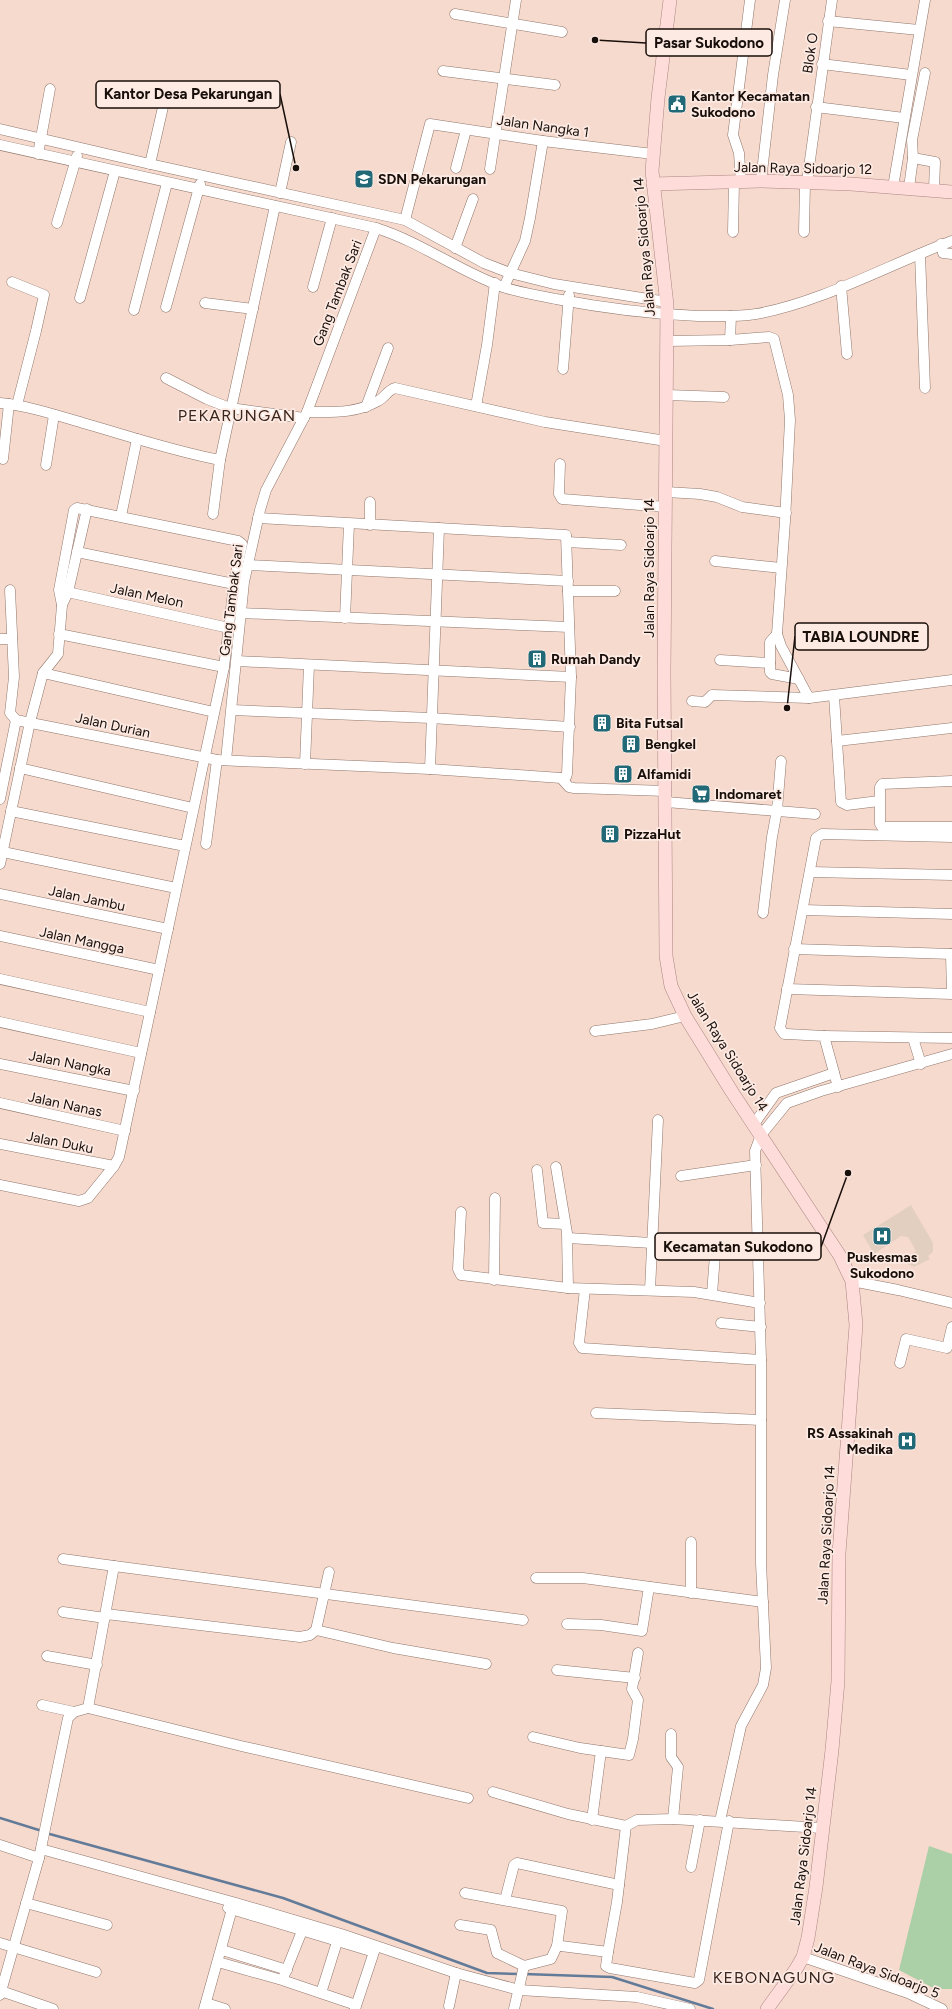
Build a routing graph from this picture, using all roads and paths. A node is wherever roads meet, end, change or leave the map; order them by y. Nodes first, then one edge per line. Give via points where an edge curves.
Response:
1 (516, 0) edge
2 (670, 0) edge
3 (750, 0) edge
4 (785, 0) edge
5 (832, 0) edge
6 (925, 0) edge
7 (455, 14) dead end
8 (828, 21) junction
9 (512, 24) junction
10 (919, 30) junction
11 (562, 32) dead end
12 (822, 64) junction
13 (443, 71) dead end
14 (925, 72) dead end
15 (911, 75) junction
16 (504, 78) junction
17 (555, 85) dead end
18 (50, 89) dead end
19 (163, 107) dead end
20 (816, 107) junction
21 (904, 118) junction
22 (0, 129) edge
23 (466, 130) junction
24 (496, 134) junction
25 (543, 141) junction
26 (291, 142) dead end
27 (0, 146) edge
28 (40, 146) junction
29 (77, 154) junction
30 (653, 154) junction
31 (913, 158) junction
32 (150, 164) junction
33 (456, 168) dead end
34 (490, 169) dead end
35 (115, 172) junction
36 (761, 181) junction
37 (200, 182) junction
38 (737, 182) junction
39 (806, 182) junction
40 (167, 183) junction
41 (653, 184) junction
42 (224, 187) junction
43 (894, 187) junction
44 (909, 188) junction
45 (934, 190) junction
46 (952, 192) edge
47 (280, 193) junction
48 (473, 199) dead end
49 (275, 206) junction
50 (332, 218) junction
51 (405, 220) junction
52 (57, 223) dead end
53 (376, 228) junction
54 (733, 232) dead end
55 (804, 232) dead end
56 (952, 240) edge
57 (941, 244) junction
58 (455, 248) junction
59 (920, 254) junction
60 (952, 254) edge
61 (508, 280) junction
62 (12, 282) dead end
63 (495, 283) junction
64 (842, 286) junction
65 (313, 287) dead end
66 (569, 294) junction
67 (80, 298) dead end
68 (204, 303) dead end
69 (166, 307) dead end
70 (667, 308) junction
71 (253, 309) junction
72 (134, 310) dead end
73 (731, 316) junction
74 (730, 340) junction
75 (667, 342) junction
76 (388, 348) dead end
77 (847, 354) dead end
78 (563, 369) dead end
79 (166, 378) dead end
80 (925, 388) dead end
81 (667, 396) junction
82 (724, 397) dead end
83 (9, 404) edge
84 (476, 406) junction
85 (366, 407) junction
86 (230, 408) junction
87 (54, 414) junction
88 (305, 415) junction
89 (136, 439) junction
90 (666, 441) junction
91 (3, 459) dead end
92 (220, 460) junction
93 (560, 464) dead end
94 (46, 465) dead end
95 (666, 492) junction
96 (370, 502) dead end
97 (666, 507) junction
98 (87, 509) junction
99 (786, 513) junction
100 (213, 514) dead end
101 (120, 516) junction
102 (258, 518) junction
103 (349, 524) junction
104 (370, 525) junction
105 (439, 528) junction
106 (567, 542) junction
107 (621, 545) dead end
108 (77, 552) junction
109 (715, 561) dead end
110 (248, 565) junction
111 (781, 568) junction
112 (347, 570) junction
113 (438, 576) junction
114 (234, 584) junction
115 (568, 586) junction
116 (10, 590) dead end
117 (63, 591) junction
118 (615, 591) dead end
119 (241, 613) junction
120 (345, 618) junction
121 (435, 621) junction
122 (569, 627) junction
123 (229, 628) junction
124 (59, 634) junction
125 (777, 634) junction
126 (0, 639) edge
127 (12, 639) junction
128 (720, 660) dead end
129 (237, 661) junction
130 (770, 663) junction
131 (309, 665) junction
132 (224, 666) junction
133 (433, 670) junction
134 (43, 673) junction
135 (570, 676) junction
136 (799, 679) junction
137 (952, 680) edge
138 (834, 696) junction
139 (808, 698) junction
140 (692, 702) dead end
141 (232, 710) junction
142 (214, 712) junction
143 (306, 714) junction
144 (431, 718) junction
145 (16, 720) junction
146 (30, 722) junction
147 (570, 727) junction
148 (952, 728) edge
149 (931, 731) junction
150 (952, 732) edge
151 (837, 741) junction
152 (204, 758) junction
153 (222, 760) junction
154 (781, 761) dead end
155 (305, 764) junction
156 (20, 768) junction
157 (430, 769) junction
158 (561, 778) junction
159 (952, 781) edge
160 (666, 797) junction
161 (0, 799) edge
162 (879, 801) junction
163 (193, 808) junction
164 (777, 810) junction
165 (11, 811) junction
166 (815, 814) dead end
167 (952, 827) edge
168 (952, 838) edge
169 (206, 844) dead end
170 (185, 846) junction
171 (3, 852) junction
172 (0, 864) edge
173 (810, 872) junction
174 (952, 875) edge
175 (176, 888) junction
176 (0, 894) edge
177 (802, 910) junction
178 (763, 913) dead end
179 (952, 914) edge
180 (168, 929) junction
181 (0, 936) edge
182 (794, 949) junction
183 (952, 954) edge
184 (159, 970) junction
185 (0, 979) edge
186 (787, 989) junction
187 (952, 993) edge
188 (150, 1012) junction
189 (685, 1016) junction
190 (0, 1022) edge
191 (595, 1031) dead end
192 (824, 1036) junction
193 (913, 1038) junction
194 (952, 1038) edge
195 (141, 1052) junction
196 (952, 1054) edge
197 (0, 1064) edge
198 (921, 1064) junction
199 (834, 1073) junction
200 (818, 1078) junction
201 (838, 1087) junction
202 (134, 1091) junction
203 (821, 1091) junction
204 (776, 1093) junction
205 (0, 1103) edge
206 (787, 1103) junction
207 (658, 1120) dead end
208 (758, 1129) junction
209 (125, 1131) junction
210 (0, 1144) edge
211 (756, 1165) junction
212 (114, 1166) junction
213 (556, 1167) dead end
214 (537, 1170) dead end
215 (681, 1176) dead end
216 (0, 1185) edge
217 (495, 1198) dead end
218 (461, 1212) dead end
219 (565, 1224) junction
220 (568, 1238) junction
221 (652, 1243) junction
222 (715, 1255) dead end
223 (494, 1280) junction
224 (852, 1280) junction
225 (568, 1288) junction
226 (585, 1289) junction
227 (650, 1290) junction
228 (712, 1294) junction
229 (760, 1303) junction
230 (952, 1304) edge
231 (721, 1323) dead end
232 (761, 1327) junction
233 (952, 1327) edge
234 (762, 1360) junction
235 (900, 1363) dead end
236 (596, 1413) dead end
237 (761, 1420) junction
238 (691, 1542) dead end
239 (63, 1558) dead end
240 (114, 1566) junction
241 (329, 1572) dead end
242 (536, 1578) dead end
243 (649, 1588) junction
244 (691, 1593) junction
245 (324, 1595) junction
246 (763, 1602) junction
247 (62, 1612) dead end
248 (105, 1616) junction
249 (522, 1620) dead end
250 (567, 1624) dead end
251 (316, 1630) junction
252 (638, 1652) dead end
253 (48, 1656) dead end
254 (486, 1664) dead end
255 (97, 1665) junction
256 (557, 1670) dead end
257 (635, 1678) junction
258 (42, 1705) dead end
259 (88, 1708) junction
260 (74, 1712) junction
261 (671, 1734) dead end
262 (532, 1736) dead end
263 (601, 1751) junction
264 (493, 1792) dead end
265 (468, 1798) dead end
266 (673, 1819) junction
267 (592, 1820) junction
268 (700, 1820) junction
269 (725, 1821) junction
270 (626, 1826) junction
271 (822, 1828) junction
272 (0, 1845) edge
273 (41, 1849) junction
274 (691, 1867) dead end
275 (619, 1885) junction
276 (465, 1893) dead end
277 (201, 1898) dead end
278 (505, 1900) junction
279 (26, 1903) junction
280 (232, 1909) junction
281 (460, 1925) dead end
282 (107, 1926) dead end
283 (302, 1931) junction
284 (337, 1942) junction
285 (0, 1943) edge
286 (557, 1946) junction
287 (14, 1948) junction
288 (222, 1950) junction
289 (608, 1952) junction
290 (803, 1957) junction
291 (218, 1962) junction
292 (523, 1969) junction
293 (287, 1970) junction
294 (96, 1972) dead end
295 (456, 1973) junction
296 (282, 1980) junction
297 (519, 1987) junction
298 (1, 1993) edge
299 (321, 1993) junction
300 (205, 2006) edge
301 (449, 2006) dead end
302 (356, 2007) edge
303 (53, 2009) edge
304 (225, 2009) edge
305 (514, 2009) edge
306 (690, 2009) edge
307 (767, 2009) edge
308 (942, 2009) edge

1 - 9 street
2 - 30 main road, Jalan Raya Sidoarjo 14
3 - 38 street via 733,135 739,153
4 - 36 street via 773,75
5 - 8 street, Blok O
6 - 10 street
7 - 9 street
8 - 10 street
8 - 12 street, Blok O
9 - 11 street
9 - 16 street
10 - 15 street
12 - 15 street
12 - 20 street, Blok O
13 - 16 street
14 - 31 street via 912,140
15 - 21 street
16 - 17 street
16 - 24 street
18 - 28 street
19 - 32 street
20 - 21 street
20 - 39 street, Blok O
21 - 43 street
22 - 28 street
23 - 24 street, Jalan Nangka 1
23 - 33 street
23 - 51 street, Jalan Nangka 1 via 429,125
24 - 25 street, Jalan Nangka 1
24 - 34 street
25 - 30 street, Jalan Nangka 1
25 - 61 street via 525,242
26 - 47 street
27 - 28 street
28 - 29 street
28 - 29 street
29 - 32 street
29 - 35 street
29 - 52 street
30 - 41 main road, Jalan Raya Sidoarjo 14
31 - 44 street
31 - 45 street via 935,162
32 - 37 street
35 - 40 street
35 - 67 street
36 - 38 main road, Jalan Raya Sidoarjo 12
36 - 39 main road, Jalan Raya Sidoarjo 12
37 - 40 street
37 - 42 street
37 - 42 street
37 - 69 street
38 - 41 main road, Jalan Raya Sidoarjo 12
38 - 54 street
39 - 43 main road, Jalan Raya Sidoarjo 12
39 - 55 street, Blok O
40 - 72 street
41 - 70 main road, Jalan Raya Sidoarjo 14
42 - 47 street
42 - 49 street
43 - 44 main road, Jalan Raya Sidoarjo 12
44 - 45 main road, Jalan Raya Sidoarjo 12
45 - 46 main road, Jalan Raya Sidoarjo 12
47 - 51 street
48 - 58 street
49 - 50 street
49 - 71 street
50 - 53 street
50 - 65 street
51 - 58 street
53 - 63 street via 411,240 471,273
53 - 88 street, Gang Tambak Sari
56 - 57 street
57 - 59 street
57 - 60 street via 943,253
58 - 61 street
59 - 64 street
59 - 80 street
61 - 63 street
61 - 66 street
61 - 66 street via 535,280
62 - 83 street via 44,295 36,331
63 - 84 street
64 - 73 street via 773,310
64 - 77 street
66 - 70 street
66 - 70 street
66 - 78 street
68 - 71 street
70 - 73 street
70 - 75 main road, Jalan Raya Sidoarjo 14
71 - 86 street
73 - 74 street
74 - 75 street
74 - 99 street via 769,337 775,341 789,404
75 - 81 main road, Jalan Raya Sidoarjo 14
76 - 85 street
79 - 86 street
81 - 82 street
81 - 90 main road, Jalan Raya Sidoarjo 14
83 - 87 street
83 - 91 street
84 - 85 street via 395,388
84 - 90 street via 545,422
85 - 88 street via 350,412
86 - 88 street
86 - 92 street
87 - 89 street
87 - 94 street
88 - 102 street, Gang Tambak Sari via 266,490
89 - 92 street
89 - 101 street
90 - 95 main road, Jalan Raya Sidoarjo 14
92 - 100 street
93 - 97 street via 562,499
95 - 97 main road, Jalan Raya Sidoarjo 14
95 - 99 street via 700,494 717,497 742,507
96 - 104 street
97 - 160 main road, Jalan Raya Sidoarjo 14
98 - 101 street
98 - 108 street
98 - 117 street via 74,510
99 - 111 street
101 - 114 street via 241,542
102 - 103 street
102 - 110 street, Gang Tambak Sari
103 - 104 street
103 - 112 street
104 - 105 street
105 - 106 street via 566,535
105 - 113 street
106 - 107 street
106 - 115 street
108 - 114 street
108 - 117 street
109 - 111 street
110 - 112 street
110 - 119 street, Gang Tambak Sari
111 - 125 street
112 - 113 street
112 - 120 street
113 - 115 street
113 - 121 street
114 - 123 street
115 - 118 street
115 - 122 street
116 - 127 street
117 - 123 street, Jalan Melon
117 - 124 street
119 - 120 street
119 - 129 street, Gang Tambak Sari
120 - 121 street
121 - 122 street
121 - 133 street
122 - 135 street
123 - 132 street
124 - 132 street
124 - 134 street via 58,654
125 - 130 street via 770,642
125 - 136 street
126 - 127 street
127 - 145 street via 14,677 10,713
128 - 130 street
129 - 131 street
129 - 141 street, Gang Tambak Sari
130 - 136 street via 770,674
131 - 133 street
131 - 143 street
132 - 142 street
133 - 135 street
133 - 144 street
134 - 142 street
134 - 146 street
135 - 147 street
136 - 139 street
137 - 138 street
138 - 139 street
138 - 151 street
139 - 140 street via 712,695 705,702
141 - 143 street
141 - 153 street, Gang Tambak Sari
142 - 152 street
143 - 144 street
143 - 155 street
144 - 147 street
144 - 157 street
145 - 146 street, Jalan Durian
145 - 161 street
146 - 152 street, Jalan Durian
146 - 156 street
147 - 158 street via 567,774
148 - 149 street
149 - 150 street
149 - 151 street
151 - 162 street via 841,802 847,805
152 - 153 street, Jalan Durian
152 - 163 street
153 - 155 street, Jalan Durian
153 - 169 street, Gang Tambak Sari
154 - 164 street
155 - 157 street, Jalan Durian
156 - 163 street
156 - 165 street
157 - 158 street, Jalan Durian
158 - 160 street via 569,787 574,788
159 - 162 street via 882,784
160 - 164 street
160 - 189 main road, Jalan Raya Sidoarjo 14 via 666,956 670,986
162 - 167 street via 882,827
163 - 170 street
164 - 166 street
164 - 178 street
165 - 170 street
165 - 171 street
168 - 173 street via 820,835 816,838
170 - 175 street
171 - 172 street
171 - 175 street
173 - 174 street
173 - 177 street
175 - 180 street
176 - 180 street, Jalan Jambu
177 - 179 street
177 - 182 street
180 - 184 street
181 - 184 street, Jalan Mangga
182 - 183 street
182 - 186 street
183 - 187 street
184 - 188 street
185 - 188 street
186 - 187 street
186 - 192 street via 781,1030 787,1034
188 - 195 street
189 - 191 street via 652,1024
189 - 208 main road, Jalan Raya Sidoarjo 14
190 - 195 street
192 - 193 street
192 - 199 street
193 - 194 street
193 - 198 street
195 - 202 street
196 - 198 street
197 - 202 street, Jalan Nangka
198 - 201 street
199 - 200 street
199 - 201 street
200 - 203 street
200 - 204 street
201 - 203 street
202 - 209 street
203 - 206 street
204 - 206 street
204 - 208 street
205 - 209 street, Jalan Nanas
206 - 208 street
207 - 221 street
208 - 211 street
208 - 224 main road, Jalan Raya Sidoarjo 14 via 840,1256
209 - 212 street via 119,1157
210 - 212 street, Jalan Duku
211 - 215 street
211 - 229 street
212 - 216 street via 88,1198 80,1201
213 - 219 street
214 - 219 street via 543,1223
217 - 223 street
218 - 223 street via 458,1273
219 - 220 street
220 - 221 street
220 - 225 street
221 - 227 street
222 - 228 street
223 - 225 street
224 - 230 street
224 - 271 main road, Jalan Raya Sidoarjo 14 via 856,1325 839,1568 838,1681
225 - 226 street
226 - 227 street
226 - 234 street via 579,1343 582,1348
227 - 228 street
228 - 229 street
229 - 232 street
231 - 232 street
232 - 234 street
233 - 235 street via 947,1348 906,1339
234 - 237 street
236 - 237 street
237 - 246 street
238 - 244 street
239 - 240 street
240 - 245 street
240 - 248 street
241 - 245 street
242 - 243 street via 583,1578
243 - 244 street
243 - 250 street via 642,1631 601,1625
244 - 246 street
245 - 249 street
245 - 251 street
246 - 269 street via 765,1676 763,1685 741,1726
247 - 248 street
248 - 251 street via 292,1636 310,1635
248 - 255 street
251 - 254 street via 393,1648
252 - 257 street
253 - 255 street
255 - 259 street
256 - 257 street
257 - 263 street via 632,1689 638,1700 630,1754
258 - 260 street
259 - 260 street
259 - 265 street
260 - 273 street via 68,1718 64,1731
261 - 266 street via 671,1757 678,1767
262 - 263 street
263 - 267 street
264 - 267 street
266 - 268 street
266 - 270 street via 637,1820
267 - 270 street
268 - 269 street
268 - 274 street
269 - 271 street
269 - 289 street via 705,1953 697,1982 608,1968
270 - 275 street
271 - 290 main road, Jalan Raya Sidoarjo 14 via 811,1928
272 - 273 street
273 - 279 street
273 - 295 street via 334,1932
275 - 278 street via 517,1863 514,1865
275 - 289 street
276 - 278 street
277 - 280 street
278 - 286 street via 562,1911
279 - 282 street
279 - 287 street
280 - 283 street
280 - 288 street
281 - 292 street via 492,1930 497,1953
283 - 284 street
283 - 293 street
284 - 299 street
284 - 302 street via 374,1952
285 - 287 street
286 - 289 street
286 - 292 street via 551,1959
287 - 294 street
287 - 298 street
288 - 291 street
288 - 293 street
290 - 307 main road, Jalan Raya Sidoarjo 14
290 - 308 street, Jalan Raya Sidoarjo 5 via 908,1993
291 - 296 street
291 - 300 street
292 - 297 street
293 - 296 street
295 - 297 street
295 - 301 street
296 - 299 street
297 - 305 street
297 - 306 street via 637,1997
298 - 303 street
299 - 302 street
300 - 304 street

